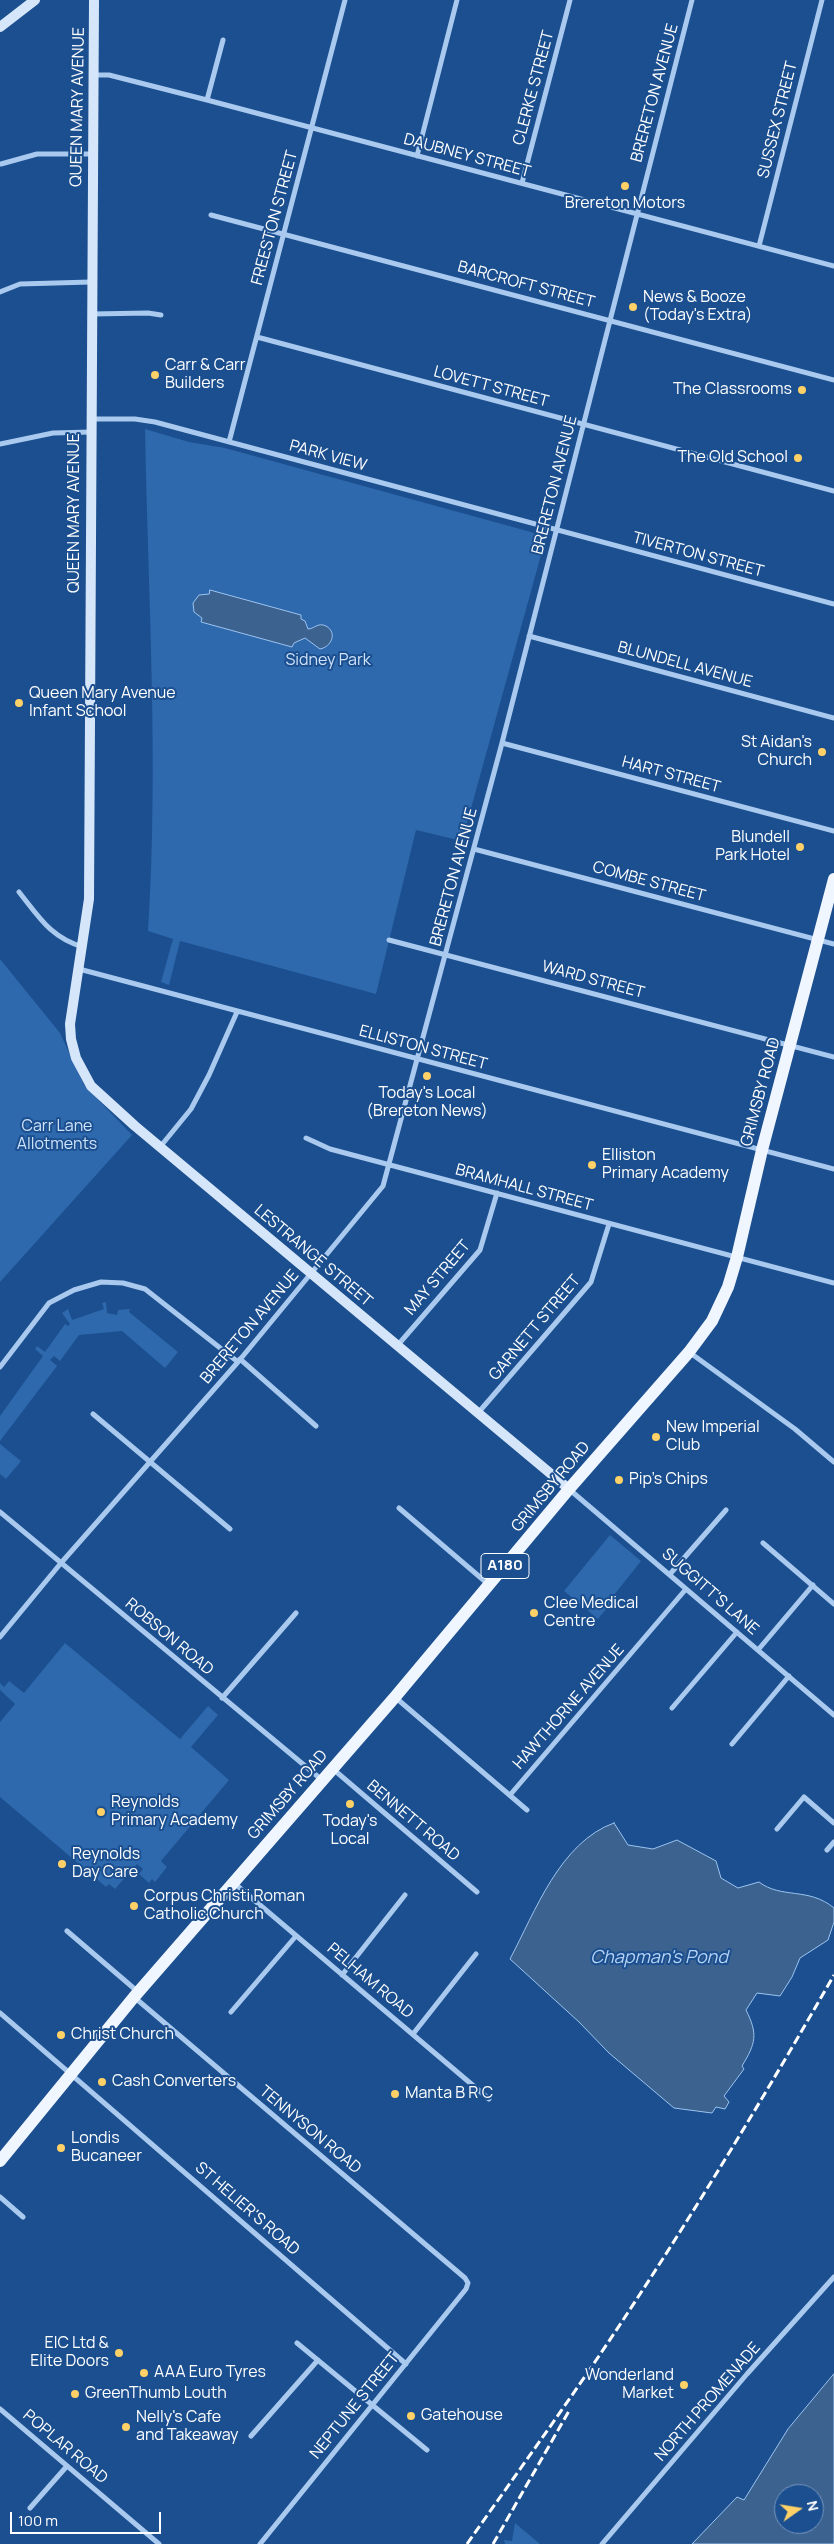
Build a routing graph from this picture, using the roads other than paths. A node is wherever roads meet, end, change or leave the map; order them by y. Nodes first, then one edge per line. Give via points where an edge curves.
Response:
1 (35, 0) edge
2 (94, 0) edge
3 (345, 0) edge
4 (457, 0) edge
5 (570, 0) edge
6 (692, 0) edge
7 (822, 0) edge
8 (0, 27) edge
9 (223, 40) dead end
10 (92, 74) junction
11 (207, 100) junction
12 (312, 127) junction
13 (92, 154) junction
14 (417, 156) junction
15 (1, 164) dead end
16 (522, 183) junction
17 (636, 214) junction
18 (211, 215) dead end
19 (284, 233) junction
20 (759, 246) junction
21 (834, 266) edge
22 (92, 282) junction
23 (0, 292) edge
24 (91, 314) junction
25 (161, 315) dead end
26 (610, 320) junction
27 (257, 337) junction
28 (834, 380) edge
29 (91, 419) junction
30 (582, 424) junction
31 (91, 432) junction
32 (229, 442) junction
33 (0, 444) edge
34 (834, 491) edge
35 (556, 531) junction
36 (834, 604) edge
37 (529, 636) junction
38 (834, 718) edge
39 (502, 743) junction
40 (834, 831) edge
41 (474, 848) junction
42 (834, 879) edge
43 (19, 892) dead end
44 (389, 940) dead end
45 (819, 940) junction
46 (834, 944) edge
47 (83, 947) junction
48 (446, 954) junction
49 (79, 969) junction
50 (238, 1012) junction
51 (70, 1024) joint
52 (791, 1046) junction
53 (834, 1057) edge
54 (418, 1060) junction
55 (306, 1138) dead end
56 (159, 1148) junction
57 (762, 1150) junction
58 (391, 1164) junction
59 (834, 1169) edge
60 (497, 1193) junction
61 (609, 1224) junction
62 (737, 1257) junction
63 (312, 1273) junction
64 (834, 1283) edge
65 (397, 1346) junction
66 (689, 1352) junction
67 (239, 1360) junction
68 (0, 1366) edge
69 (93, 1414) dead end
70 (478, 1414) junction
71 (316, 1426) dead end
72 (151, 1462) junction
73 (834, 1462) edge
74 (569, 1489) junction
75 (399, 1508) dead end
76 (726, 1510) dead end
77 (0, 1512) edge
78 (230, 1529) dead end
79 (764, 1543) dead end
80 (61, 1563) junction
81 (670, 1574) junction
82 (489, 1584) junction
83 (813, 1585) junction
84 (686, 1589) junction
85 (834, 1604) edge
86 (296, 1613) dead end
87 (737, 1632) junction
88 (0, 1637) edge
89 (758, 1650) junction
90 (788, 1676) junction
91 (395, 1697) junction
92 (222, 1698) junction
93 (672, 1708) dead end
94 (834, 1715) edge
95 (732, 1744) dead end
96 (332, 1769) junction
97 (323, 1781) junction
98 (510, 1795) junction
99 (527, 1810) dead end
100 (834, 1814) edge
101 (832, 1821) edge
102 (777, 1829) dead end
103 (834, 1842) edge
104 (827, 1850) dead end
105 (234, 1883) junction
106 (477, 1892) dead end
107 (405, 1895) dead end
108 (67, 1932) dead end
109 (296, 1936) junction
110 (476, 1954) dead end
111 (342, 1975) junction
112 (137, 1995) junction
113 (231, 2012) dead end
114 (0, 2013) edge
115 (413, 2034) junction
116 (71, 2074) junction
117 (490, 2099) dead end
118 (0, 2161) edge
119 (0, 2197) edge
120 (23, 2217) dead end
121 (834, 2277) edge
122 (468, 2283) joint
123 (297, 2343) dead end
124 (318, 2360) junction
125 (406, 2364) junction
126 (373, 2405) junction
127 (0, 2408) edge
128 (251, 2436) dead end
129 (427, 2450) dead end
130 (67, 2466) junction
131 (30, 2508) dead end
132 (159, 2544) edge
133 (260, 2544) edge
134 (602, 2544) edge

1 - 8 street
2 - 10 street, QUEEN MARY AVENUE
3 - 12 street, FREESTON STREET
4 - 14 street
5 - 16 street, CLERKE STREET
6 - 17 street, BRERETON AVENUE
7 - 20 street, SUSSEX STREET
9 - 11 street
10 - 11 street, DAUBNEY STREET via 109,75
10 - 13 street, QUEEN MARY AVENUE
11 - 12 street, DAUBNEY STREET
12 - 14 street, DAUBNEY STREET
12 - 19 street, FREESTON STREET
13 - 15 street via 37,154
13 - 22 street, QUEEN MARY AVENUE
14 - 16 street, DAUBNEY STREET
16 - 17 street, DAUBNEY STREET
17 - 20 street, DAUBNEY STREET
17 - 26 street, BRERETON AVENUE
18 - 19 street, BARCROFT STREET
19 - 26 street, BARCROFT STREET
19 - 27 street, FREESTON STREET
20 - 21 street, DAUBNEY STREET
22 - 23 street via 20,284
22 - 24 street, QUEEN MARY AVENUE
24 - 25 street via 148,312
24 - 29 street, QUEEN MARY AVENUE
26 - 28 street, BARCROFT STREET
26 - 30 street, BRERETON AVENUE
27 - 30 street, LOVETT STREET
27 - 32 street, FREESTON STREET
29 - 31 street, QUEEN MARY AVENUE
29 - 32 street, PARK VIEW via 135,419
30 - 34 street, LOVETT STREET
30 - 35 street, BRERETON AVENUE
31 - 33 street via 53,433
31 - 47 street, QUEEN MARY AVENUE via 89,899
32 - 35 street, PARK VIEW
35 - 36 street, TIVERTON STREET
35 - 37 street, BRERETON AVENUE
37 - 38 street, BLUNDELL AVENUE
37 - 39 street, BRERETON AVENUE
39 - 40 street, HART STREET
39 - 41 street, BRERETON AVENUE
41 - 45 street, COMBE STREET
41 - 48 street, BRERETON AVENUE
42 - 45 main road, GRIMSBY ROAD / A180
43 - 47 street via 49,929 66,942
44 - 48 street, WARD STREET
45 - 46 street, COMBE STREET
45 - 52 main road, GRIMSBY ROAD / A180
47 - 49 street, QUEEN MARY AVENUE
48 - 52 street, WARD STREET
48 - 54 street, BRERETON AVENUE
49 - 50 street, ELLISTON STREET
49 - 51 street, QUEEN MARY AVENUE
50 - 54 street, ELLISTON STREET
50 - 56 street via 191,1109
51 - 56 street, LESTRANGE STREET via 76,1058 91,1086
52 - 53 street, WARD STREET
52 - 57 main road, GRIMSBY ROAD / A180
54 - 57 street, ELLISTON STREET
54 - 58 street, BRERETON AVENUE
55 - 58 street, BRAMHALL STREET via 330,1149
56 - 63 street, LESTRANGE STREET
57 - 59 street, ELLISTON STREET
57 - 62 main road, GRIMSBY ROAD / A180
58 - 60 street, BRAMHALL STREET
58 - 63 street, BRERETON AVENUE via 384,1186
60 - 61 street, BRAMHALL STREET
60 - 65 street, MAY STREET via 480,1250
61 - 62 street, BRAMHALL STREET
61 - 70 street, GARNETT STREET via 591,1282
62 - 64 street, BRAMHALL STREET
62 - 66 main road, GRIMSBY ROAD / A180 via 728,1287 712,1321
63 - 65 street, LESTRANGE STREET
63 - 67 street, BRERETON AVENUE
65 - 70 street, LESTRANGE STREET
66 - 73 street via 795,1429
66 - 74 main road, GRIMSBY ROAD / A180
67 - 68 street via 144,1289 123,1283 101,1282 74,1290 49,1303
67 - 71 street
67 - 72 street, BRERETON AVENUE
69 - 72 street
70 - 74 street, LESTRANGE STREET
72 - 78 street
72 - 80 street, BRERETON AVENUE
74 - 81 street, SUGGITT'S LANE
74 - 82 main road, GRIMSBY ROAD / A180
75 - 82 street
76 - 81 street
77 - 80 street, ROBSON ROAD
79 - 83 street
80 - 88 street, BRERETON AVENUE
80 - 92 street, ROBSON ROAD
81 - 84 street, SUGGITT'S LANE
82 - 91 main road, GRIMSBY ROAD / A180
83 - 85 street
83 - 89 street
84 - 87 street, SUGGITT'S LANE
84 - 98 street, HAWTHORNE AVENUE
86 - 92 street
87 - 89 street, SUGGITT'S LANE
87 - 93 street
89 - 90 street, SUGGITT'S LANE
90 - 94 street, SUGGITT'S LANE
90 - 95 street
91 - 96 main road, GRIMSBY ROAD / A180
91 - 98 street
92 - 97 street, ROBSON ROAD
96 - 97 main road, GRIMSBY ROAD / A180
96 - 106 street, BENNETT ROAD
97 - 105 main road, GRIMSBY ROAD / A180
98 - 99 street
100 - 101 street
101 - 102 street via 804,1797
103 - 104 street
105 - 109 street, PELHAM ROAD
105 - 112 main road, GRIMSBY ROAD / A180
107 - 111 street
108 - 112 street, TENNYSON ROAD
109 - 111 street, PELHAM ROAD
109 - 113 street
110 - 115 street
111 - 115 street, PELHAM ROAD
112 - 116 main road, GRIMSBY ROAD / A180
112 - 122 street, TENNYSON ROAD
114 - 116 street, ST HELIER'S ROAD
115 - 117 street, PELHAM ROAD
116 - 118 main road, GRIMSBY ROAD / A180
116 - 125 street, ST HELIER'S ROAD
119 - 120 street
121 - 134 street, NORTH PROMENADE
122 - 125 street, NEPTUNE STREET
123 - 124 street
124 - 126 street
124 - 128 street
125 - 126 street, NEPTUNE STREET
126 - 129 street
126 - 133 street, NEPTUNE STREET
127 - 130 street, POPLAR ROAD
130 - 131 street
130 - 132 street, POPLAR ROAD

